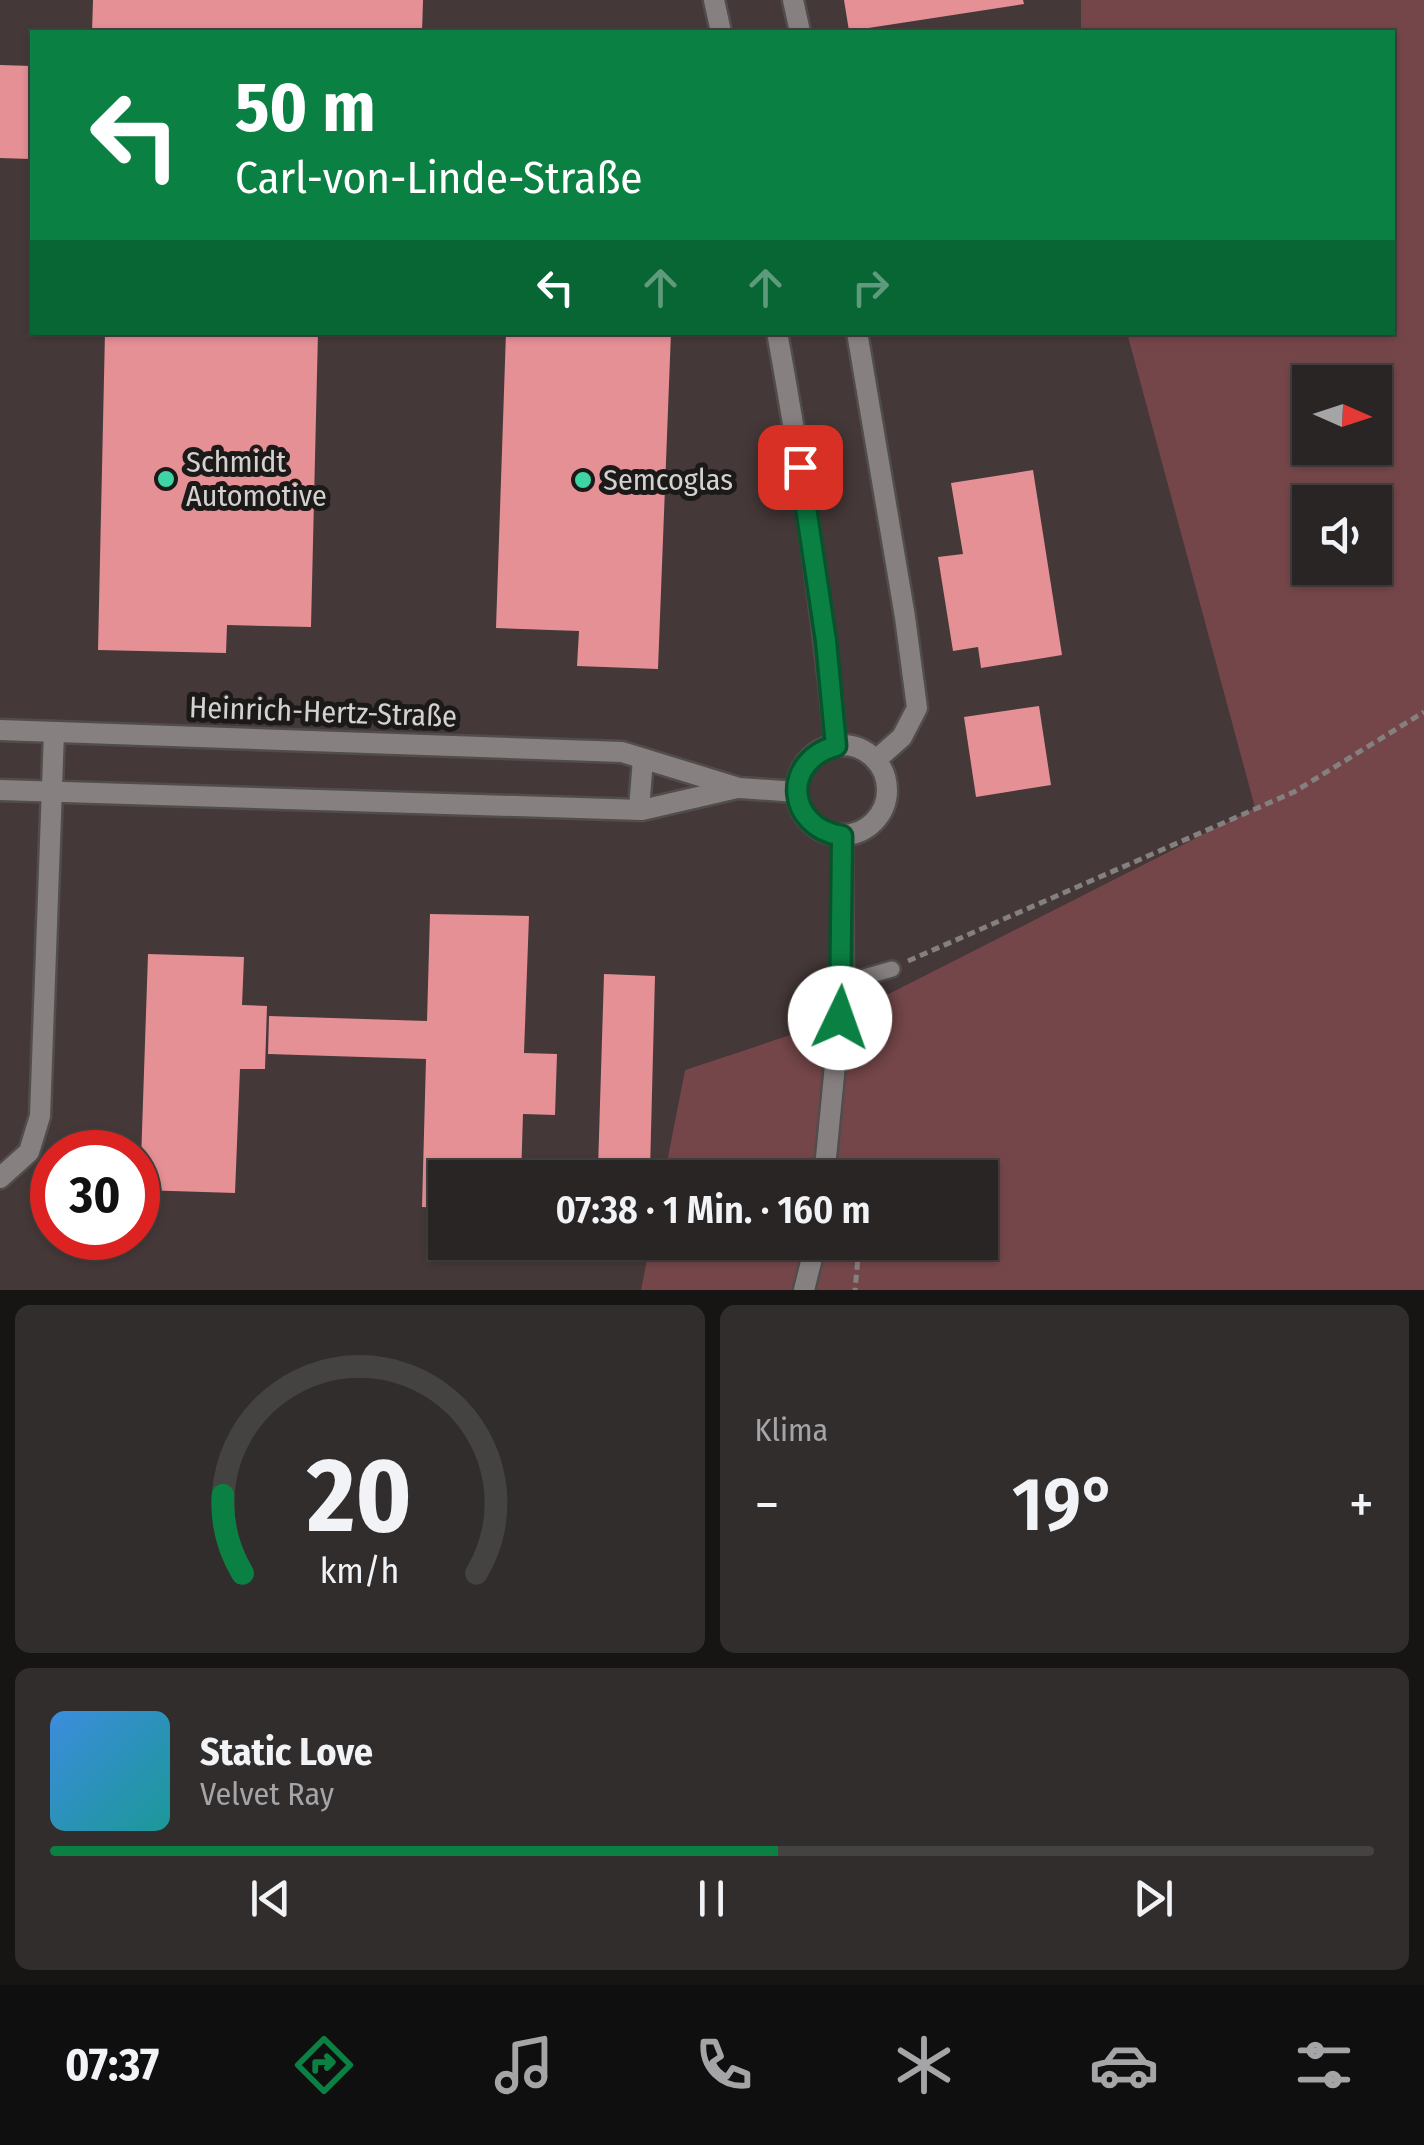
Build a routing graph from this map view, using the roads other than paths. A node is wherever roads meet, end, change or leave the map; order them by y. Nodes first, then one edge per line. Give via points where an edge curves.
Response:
1 (714, 0) edge
2 (793, 0) edge
3 (721, 30) edge
4 (800, 30) edge
5 (778, 335) edge
6 (858, 335) edge
7 (0, 730) edge
8 (54, 732) junction
9 (836, 746) junction
10 (644, 759) junction
11 (876, 760) junction
12 (739, 788) junction
13 (0, 790) edge
14 (53, 792) junction
15 (797, 792) junction
16 (638, 810) junction
17 (842, 836) junction
18 (892, 969) road end
19 (843, 983) junction
20 (826, 1160) edge
21 (0, 1178) edge
22 (812, 1260) edge
23 (804, 1290) edge

1 - 3 street
2 - 4 street
5 - 9 street
6 - 11 street via 916,708 902,738
7 - 8 street, Heinrich-Hertz-Straße
8 - 10 street, Heinrich-Hertz-Straße via 622,752
8 - 14 street
9 - 11 street via 864,750
9 - 15 street via 812,756
10 - 12 street, Heinrich-Hertz-Straße
10 - 16 street
11 - 17 street via 888,787 880,816 857,834
12 - 15 street, Heinrich-Hertz-Straße
12 - 16 street, Heinrich-Hertz-Straße
13 - 14 street, Heinrich-Hertz-Straße
14 - 16 street, Heinrich-Hertz-Straße
14 - 21 street via 40,1116 29,1152
15 - 17 street via 816,828
17 - 19 street
18 - 19 lane
19 - 20 street
22 - 23 street

